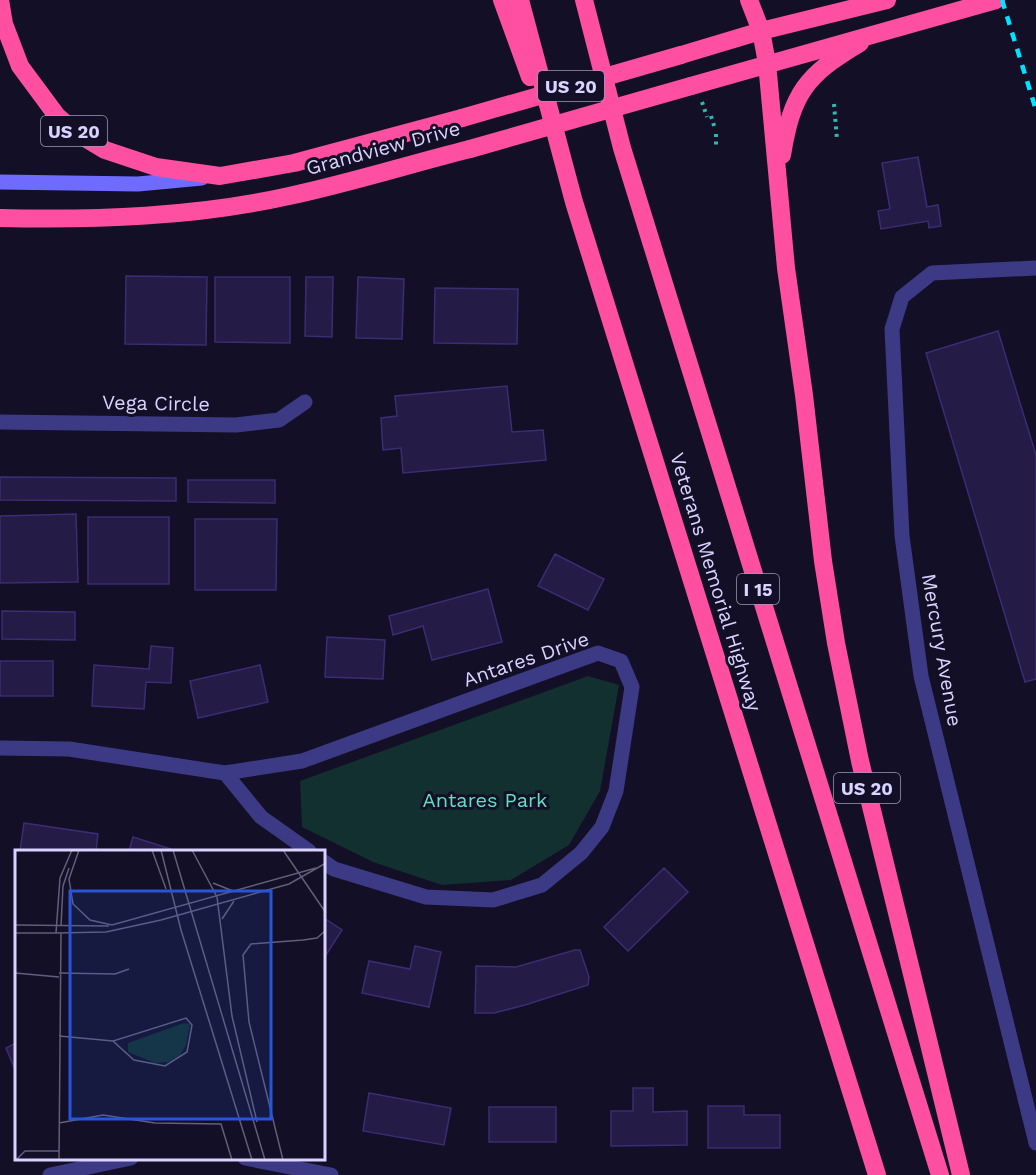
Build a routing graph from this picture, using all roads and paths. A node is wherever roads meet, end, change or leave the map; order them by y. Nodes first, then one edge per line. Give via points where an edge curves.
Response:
1 (0, 0) edge
2 (502, 0) edge
3 (520, 0) edge
4 (584, 0) edge
5 (748, 0) edge
6 (887, 0) edge
7 (996, 0) edge
8 (906, 24) junction
9 (761, 32) junction
10 (767, 63) junction
11 (696, 93) junction
12 (834, 104) dead end
13 (837, 140) dead end
14 (716, 145) dead end
15 (220, 176) junction
16 (0, 182) edge
17 (778, 182) junction
18 (574, 202) junction
19 (0, 218) edge
20 (1036, 268) edge
21 (305, 402) dead end
22 (0, 422) edge
23 (0, 748) edge
24 (225, 773) junction
25 (308, 850) edge
26 (326, 863) edge
27 (1036, 1143) edge
28 (121, 1160) edge
29 (255, 1160) edge
30 (50, 1175) edge
31 (331, 1175) edge
32 (877, 1175) edge
33 (940, 1175) edge
34 (961, 1175) edge

1 - 15 highway, US 20 via 4,24 20,66 57,116 75,132 105,150 156,167
2 - 18 highway, US 20
3 - 18 highway, Veterans Memorial Highway
4 - 33 highway, Veterans Memorial Highway / I 15 via 621,148
5 - 9 highway
6 - 9 highway, US 20
7 - 8 highway, US 20
8 - 10 highway, Grandview Drive
8 - 17 highway, US 20 via 861,42 806,84 792,108
9 - 10 highway
9 - 15 highway, Grandview Drive / US 20, bridge via 294,163
10 - 11 highway, Grandview Drive
10 - 17 highway
11 - 14 path via 716,131
11 - 19 highway, Grandview Drive, bridge via 288,196 187,212 89,219
12 - 13 path
15 - 16 main road, Grandview Drive via 138,184
17 - 34 highway, US 20 via 836,643 860,761
18 - 32 highway, Veterans Memorial Highway
20 - 27 street, Mercury Avenue via 932,273 902,297 892,329 902,536 921,676
21 - 22 street, Vega Circle via 279,420 236,425
23 - 24 street, Antares Drive via 69,749
24 - 25 street via 261,818
24 - 26 street, Antares Drive via 302,761 598,653 621,661 632,687 616,791 602,827 581,853 542,885 493,900 426,897
28 - 30 street
29 - 31 street

